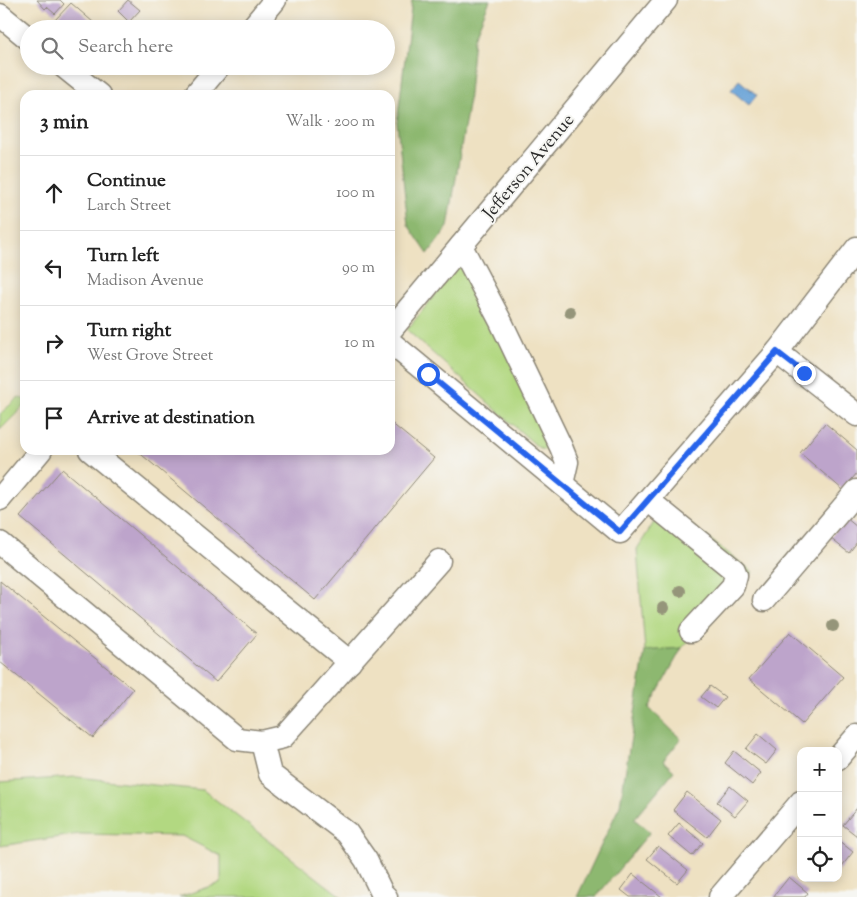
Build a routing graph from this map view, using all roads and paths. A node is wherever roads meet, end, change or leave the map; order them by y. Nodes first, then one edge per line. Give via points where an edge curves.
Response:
1 (275, 0) edge
2 (666, 0) edge
3 (0, 16) edge
4 (258, 20) edge
5 (20, 32) edge
6 (74, 75) edge
7 (212, 75) edge
8 (93, 90) edge
9 (199, 90) edge
10 (461, 246) junction
11 (857, 248) edge
12 (395, 325) edge
13 (395, 346) edge
14 (777, 352) junction
15 (857, 415) edge
16 (37, 455) edge
17 (96, 455) edge
18 (562, 484) junction
19 (857, 491) edge
20 (0, 499) edge
21 (648, 500) junction
22 (0, 543) edge
23 (439, 560) dead end
24 (764, 600) dead end
25 (691, 631) dead end
26 (350, 662) junction
27 (857, 736) edge
28 (262, 742) junction
29 (842, 753) edge
30 (797, 807) edge
31 (386, 897) edge
32 (720, 897) edge

1 - 4 street
2 - 10 street, Jefferson Avenue
3 - 5 street
6 - 8 street
7 - 9 street
10 - 12 street, Jefferson Avenue
10 - 18 street via 561,447 567,462
11 - 14 street
13 - 18 street
14 - 15 street
14 - 21 street
16 - 20 street
17 - 26 street
18 - 21 street via 620,532
19 - 24 street
21 - 25 street via 734,570 736,575 733,586
22 - 28 street via 237,738
23 - 26 street
26 - 28 street via 283,737
27 - 29 street
28 - 31 street via 270,774 347,833
30 - 32 street

